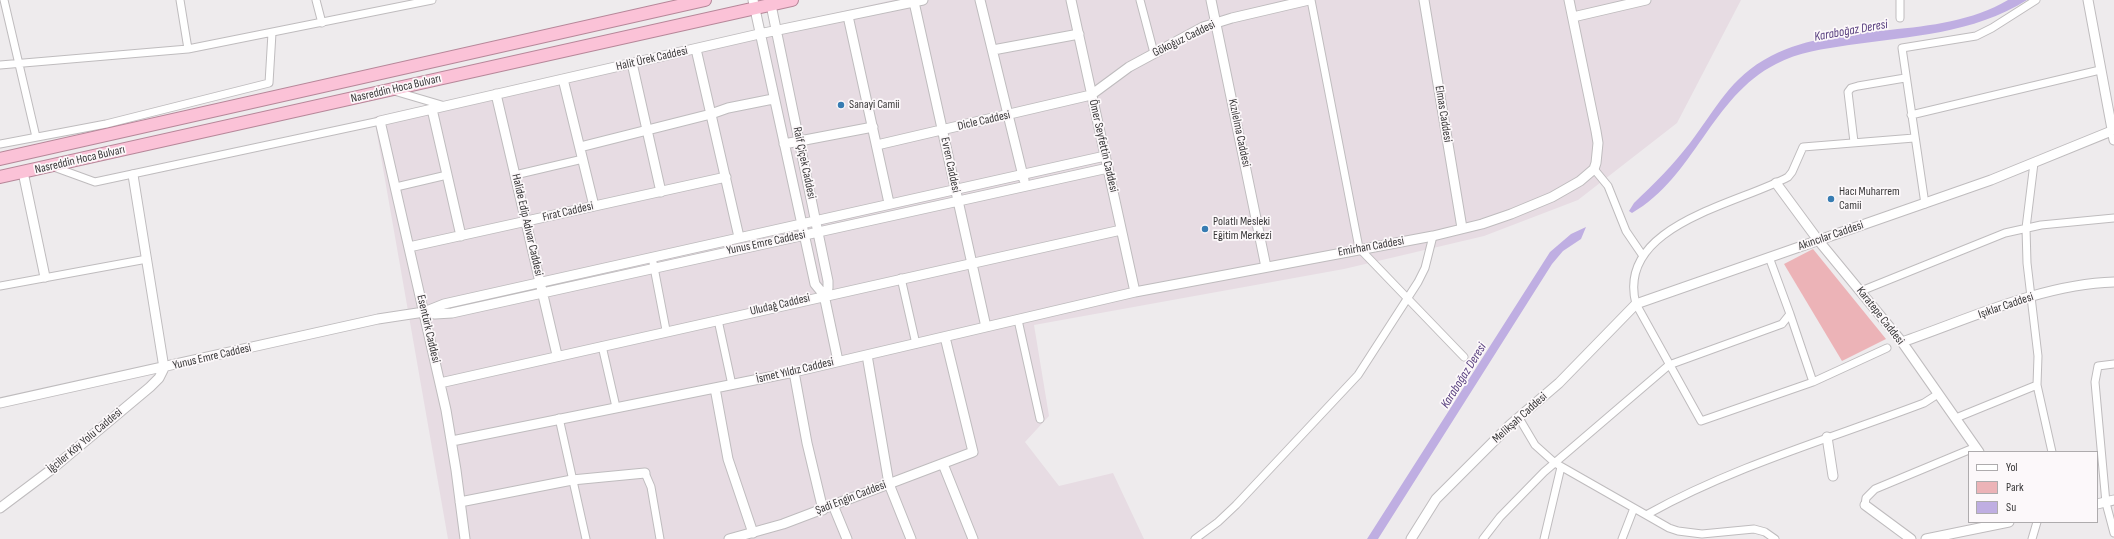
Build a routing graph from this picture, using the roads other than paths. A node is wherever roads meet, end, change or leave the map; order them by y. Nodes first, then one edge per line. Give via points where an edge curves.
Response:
1 (4, 0) edge
2 (180, 0) edge
3 (316, 0) edge
4 (432, 0) edge
5 (705, 0) edge
6 (792, 0) edge
7 (980, 0) edge
8 (1071, 0) edge
9 (1140, 0) edge
10 (1211, 0) edge
11 (1310, 0) edge
12 (1424, 0) edge
13 (1569, 0) edge
14 (1646, 0) edge
15 (1900, 0) edge
16 (2036, 0) edge
17 (2088, 0) edge
18 (919, 1) edge
19 (771, 2) edge
20 (404, 3) edge
21 (1281, 3) edge
22 (753, 4) edge
23 (848, 16) junction
24 (1573, 17) junction
25 (1900, 18) dead end
26 (322, 23) junction
27 (1216, 23) junction
28 (776, 31) junction
29 (272, 33) junction
30 (759, 34) junction
31 (1079, 34) junction
32 (188, 49) junction
33 (696, 49) junction
34 (992, 50) junction
35 (1154, 53) junction
36 (632, 63) junction
37 (17, 64) junction
38 (0, 65) edge
39 (2100, 70) junction
40 (1905, 78) junction
41 (564, 79) junction
42 (392, 90) junction
43 (496, 94) junction
44 (1091, 95) junction
45 (773, 99) junction
46 (445, 106) junction
47 (432, 109) junction
48 (711, 114) junction
49 (1008, 115) junction
50 (1911, 115) junction
51 (380, 121) junction
52 (873, 127) junction
53 (647, 130) junction
54 (942, 130) junction
55 (2113, 133) edge
56 (36, 137) junction
57 (1914, 138) junction
58 (799, 141) junction
59 (1854, 142) junction
60 (0, 144) edge
61 (784, 144) junction
62 (877, 145) junction
63 (580, 147) junction
64 (1105, 156) junction
65 (0, 159) edge
66 (583, 159) junction
67 (2034, 163) junction
68 (51, 166) junction
69 (1108, 168) junction
70 (1594, 169) junction
71 (23, 172) junction
72 (1023, 174) junction
73 (133, 175) junction
74 (447, 175) junction
75 (515, 175) junction
76 (0, 177) edge
77 (726, 177) junction
78 (1776, 183) junction
79 (1025, 185) junction
80 (396, 187) junction
81 (955, 189) junction
82 (662, 192) junction
83 (958, 200) junction
84 (889, 203) junction
85 (1925, 204) junction
86 (594, 206) junction
87 (2114, 218) edge
88 (815, 219) junction
89 (526, 222) junction
90 (801, 223) junction
91 (1462, 228) junction
92 (2026, 228) junction
93 (1121, 230) junction
94 (818, 232) junction
95 (804, 234) junction
96 (461, 236) junction
97 (1433, 236) junction
98 (739, 237) junction
99 (1818, 240) junction
100 (409, 247) junction
101 (1359, 248) junction
102 (1643, 256) junction
103 (652, 257) junction
104 (1769, 257) junction
105 (147, 258) junction
106 (972, 262) junction
107 (1266, 267) junction
108 (654, 268) junction
109 (45, 277) junction
110 (901, 278) junction
111 (540, 282) junction
112 (2114, 282) edge
113 (0, 286) edge
114 (1861, 291) junction
115 (543, 292) junction
116 (1135, 292) junction
117 (824, 295) junction
118 (2030, 297) junction
119 (1407, 300) junction
120 (1636, 304) junction
121 (424, 312) junction
122 (1790, 314) junction
123 (718, 320) junction
124 (1018, 320) junction
125 (986, 327) junction
126 (666, 330) junction
127 (945, 337) junction
128 (1902, 342) junction
129 (916, 344) junction
130 (602, 346) junction
131 (1887, 348) dead end
132 (557, 355) junction
133 (867, 355) junction
134 (1464, 357) dead end
135 (838, 362) junction
136 (2114, 364) edge
137 (1669, 365) junction
138 (164, 368) junction
139 (794, 372) junction
140 (440, 382) junction
141 (1813, 382) junction
142 (732, 385) junction
143 (2037, 385) junction
144 (715, 388) junction
145 (1938, 394) junction
146 (0, 402) edge
147 (616, 407) junction
148 (559, 418) junction
149 (1519, 418) junction
150 (1956, 418) junction
151 (1040, 419) dead end
152 (1827, 437) junction
153 (452, 441) junction
154 (1978, 450) edge
155 (2052, 451) edge
156 (1968, 454) edge
157 (942, 464) junction
158 (1558, 465) junction
159 (645, 473) joint
160 (1833, 476) dead end
161 (572, 480) junction
162 (889, 484) junction
163 (460, 502) junction
164 (2106, 502) edge
165 (833, 505) junction
166 (1865, 506) joint
167 (0, 508) edge
168 (1634, 508) junction
169 (823, 510) junction
170 (1648, 514) junction
171 (2001, 523) edge
172 (2037, 523) edge
173 (2114, 532) edge
174 (759, 534) edge
175 (465, 539) edge
176 (586, 539) edge
177 (660, 539) edge
178 (728, 539) edge
179 (847, 539) edge
180 (911, 539) edge
181 (973, 539) edge
182 (1195, 539) edge
183 (1411, 539) edge
184 (1483, 539) edge
185 (1544, 539) edge
186 (1622, 539) edge
187 (1775, 539) edge
188 (1911, 539) edge
189 (1926, 539) edge
190 (2032, 539) edge

1 - 37 street
2 - 32 street
3 - 26 street
4 - 20 street
5 - 65 highway, Nasreddin Hoca Bulvarı
6 - 19 highway, Nasreddin Hoca Bulvarı
7 - 34 street
8 - 31 street, Ömer Seyfettin Caddesi
9 - 35 street
10 - 27 street, Kızılelma Caddesi
11 - 21 street, Gökoğuz Caddesi
11 - 101 street
12 - 91 street, Elmas Caddesi
13 - 24 street
14 - 24 street
15 - 25 street
16 - 40 street via 1976,36 1902,48
17 - 39 street
18 - 23 street, Halit Ürek Caddesi
18 - 54 street, Evren Caddesi
19 - 22 highway, Nasreddin Hoca Bulvarı
19 - 28 street, Raif Çiçek Caddesi
20 - 26 street
21 - 27 street, Gökoğuz Caddesi
22 - 30 street, Raif Çiçek Caddesi
22 - 42 highway, Nasreddin Hoca Bulvarı
23 - 28 street, Halit Ürek Caddesi
23 - 52 street
24 - 70 street via 1598,143
26 - 29 street
27 - 35 street, Gökoğuz Caddesi
27 - 107 street, Kızılelma Caddesi
28 - 30 street, Halit Ürek Caddesi
28 - 58 street, Raif Çiçek Caddesi
29 - 32 street
29 - 56 street via 268,83 106,124
30 - 33 street, Halit Ürek Caddesi
30 - 45 street, Raif Çiçek Caddesi
31 - 34 street
31 - 44 street, Ömer Seyfettin Caddesi
32 - 37 street
33 - 36 street, Halit Ürek Caddesi
33 - 48 street
34 - 49 street
35 - 44 street, Gökoğuz Caddesi via 1115,76
36 - 41 street, Halit Ürek Caddesi
36 - 53 street
37 - 38 street
37 - 56 street
39 - 50 street
39 - 55 street
40 - 50 street
40 - 59 street via 1851,88 1848,92
41 - 43 street, Halit Ürek Caddesi
41 - 63 street
42 - 46 street
42 - 68 highway, Nasreddin Hoca Bulvarı
43 - 46 street, Halit Ürek Caddesi
43 - 75 street, Halide Edip Adıvar Caddesi
44 - 49 street, Dicle Caddesi
44 - 64 street, Ömer Seyfettin Caddesi
45 - 48 street
45 - 61 street, Raif Çiçek Caddesi
46 - 47 street, Halit Ürek Caddesi
47 - 51 street, Halit Ürek Caddesi
47 - 74 street
48 - 53 street
48 - 77 street
49 - 54 street, Dicle Caddesi
49 - 72 street
50 - 57 street
51 - 73 street
51 - 80 street, Esentürk Caddesi
52 - 58 street
52 - 62 street
53 - 63 street
53 - 82 street
54 - 62 street, Dicle Caddesi
54 - 81 street, Evren Caddesi
55 - 67 street, Akıncılar Caddesi
56 - 60 street
57 - 59 street
57 - 85 street
58 - 61 street
58 - 88 street, Raif Çiçek Caddesi
59 - 78 street via 1803,147 1792,172
61 - 90 street, Raif Çiçek Caddesi
62 - 84 street
63 - 66 street
64 - 69 street, Ömer Seyfettin Caddesi
64 - 72 street, Yunus Emre Caddesi
66 - 75 street
66 - 86 street
67 - 85 street, Akıncılar Caddesi
67 - 92 street
68 - 71 highway, Nasreddin Hoca Bulvarı
68 - 73 street via 95,182
69 - 79 street, Yunus Emre Caddesi
69 - 93 street, Ömer Seyfettin Caddesi
70 - 91 street, Emirhan Caddesi via 1580,181 1552,197 1501,218
70 - 102 street via 1608,186 1626,231
71 - 76 highway, Nasreddin Hoca Bulvarı
71 - 109 street
72 - 79 street
72 - 81 street, Yunus Emre Caddesi
73 - 105 street
74 - 80 street
74 - 96 street
75 - 89 street, Halide Edip Adıvar Caddesi
77 - 82 street, Fırat Caddesi
77 - 98 street
78 - 99 street, Karatepe Caddesi
78 - 102 street via 1673,228 1656,241
79 - 83 street, Yunus Emre Caddesi
80 - 100 street, Esentürk Caddesi
81 - 83 street, Evren Caddesi
81 - 84 street, Yunus Emre Caddesi
82 - 86 street, Fırat Caddesi
83 - 94 street, Yunus Emre Caddesi
83 - 106 street, Evren Caddesi
84 - 88 street, Yunus Emre Caddesi
85 - 99 street, Akıncılar Caddesi
86 - 89 street, Fırat Caddesi
87 - 92 street
88 - 90 street, Yunus Emre Caddesi
88 - 94 street, Raif Çiçek Caddesi
89 - 96 street, Fırat Caddesi
89 - 111 street, Halide Edip Adıvar Caddesi
90 - 95 street, Raif Çiçek Caddesi
90 - 98 street, Yunus Emre Caddesi
91 - 97 street, Emirhan Caddesi
92 - 114 street via 1989,238
92 - 118 street
93 - 106 street, Uludağ Caddesi
93 - 116 street, Ömer Seyfettin Caddesi
94 - 95 street, Yunus Emre Caddesi
94 - 117 street, Raif Çiçek Caddesi via 828,281
95 - 108 street, Yunus Emre Caddesi
95 - 117 street, Raif Çiçek Caddesi via 814,284
96 - 100 street, Fırat Caddesi
97 - 101 street, Emirhan Caddesi
97 - 119 street via 1425,268
98 - 103 street, Yunus Emre Caddesi
99 - 104 street, Akıncılar Caddesi
99 - 114 street, Karatepe Caddesi
100 - 121 street, Esentürk Caddesi
101 - 107 street, Emirhan Caddesi
101 - 119 street
102 - 120 street via 1635,277
103 - 108 street
103 - 111 street, Yunus Emre Caddesi
104 - 120 street, Akıncılar Caddesi
104 - 122 street
105 - 109 street
105 - 138 street
106 - 110 street, Uludağ Caddesi
106 - 125 street, Evren Caddesi
107 - 116 street, Emirhan Caddesi
108 - 115 street, Yunus Emre Caddesi
108 - 126 street
109 - 113 street
110 - 117 street, Uludağ Caddesi
110 - 129 street
111 - 115 street, Halide Edip Adıvar Caddesi
111 - 121 street, Yunus Emre Caddesi via 444,304
112 - 118 street, Işıklar Caddesi via 2086,284
114 - 128 street, Karatepe Caddesi
115 - 121 street, Yunus Emre Caddesi via 452,313
115 - 132 street, Halide Edip Adıvar Caddesi
116 - 124 street, İsmet Yıldız Caddesi
117 - 123 street, Uludağ Caddesi
117 - 135 street, Raif Çiçek Caddesi
118 - 128 street, Işıklar Caddesi
118 - 143 street via 2038,356
119 - 134 street
119 - 182 street via 1358,375 1236,505
120 - 137 street
120 - 149 street, Melikşah Caddesi via 1559,383
121 - 138 street, Yunus Emre Caddesi via 378,319
121 - 140 street, Esentürk Caddesi
122 - 137 street via 1782,324
122 - 141 street
123 - 126 street, Uludağ Caddesi
123 - 142 street
124 - 125 street, İsmet Yıldız Caddesi
124 - 151 street
125 - 127 street, İsmet Yıldız Caddesi
126 - 130 street, Uludağ Caddesi
127 - 129 street, İsmet Yıldız Caddesi
127 - 157 street, Şadi Engin Caddesi via 973,452
128 - 145 street, Karatepe Caddesi
129 - 133 street, İsmet Yıldız Caddesi
130 - 132 street, Uludağ Caddesi
130 - 147 street
131 - 141 street
132 - 140 street, Uludağ Caddesi
133 - 135 street, İsmet Yıldız Caddesi
133 - 162 street
135 - 139 street, İsmet Yıldız Caddesi
136 - 164 street via 2098,366 2095,393
137 - 141 street via 1701,421
137 - 158 street
138 - 146 street, Yunus Emre Caddesi
138 - 167 street, İğciler Köy Yolu Caddesi via 150,387 52,469
139 - 142 street, İsmet Yıldız Caddesi
139 - 169 street via 810,458
140 - 153 street, Esentürk Caddesi
142 - 144 street, İsmet Yıldız Caddesi
143 - 150 street
143 - 155 street
144 - 147 street, İsmet Yıldız Caddesi
144 - 174 street via 728,459
145 - 150 street, Karatepe Caddesi
145 - 152 street via 1903,411
147 - 148 street, İsmet Yıldız Caddesi
148 - 153 street, İsmet Yıldız Caddesi
148 - 161 street
149 - 158 street via 1535,445
149 - 183 street, Melikşah Caddesi via 1436,499
150 - 154 street, Karatepe Caddesi
152 - 160 street
152 - 170 street via 1681,497
153 - 163 street, Esentürk Caddesi
156 - 166 street via 1875,489 1866,498
157 - 162 street, Şadi Engin Caddesi
157 - 181 street
158 - 168 street
158 - 184 street via 1500,517
158 - 185 street
159 - 161 street
159 - 177 street via 651,487
161 - 163 street
161 - 176 street
162 - 165 street, Şadi Engin Caddesi
162 - 180 street
163 - 175 street, Esentürk Caddesi
164 - 173 street
165 - 169 street, Şadi Engin Caddesi
165 - 179 street
166 - 188 street
168 - 170 street
168 - 186 street
169 - 174 street, Şadi Engin Caddesi
170 - 187 street via 1669,528 1688,533 1713,534 1749,529 1760,530
171 - 189 street
172 - 190 street
174 - 178 street, Şadi Engin Caddesi

